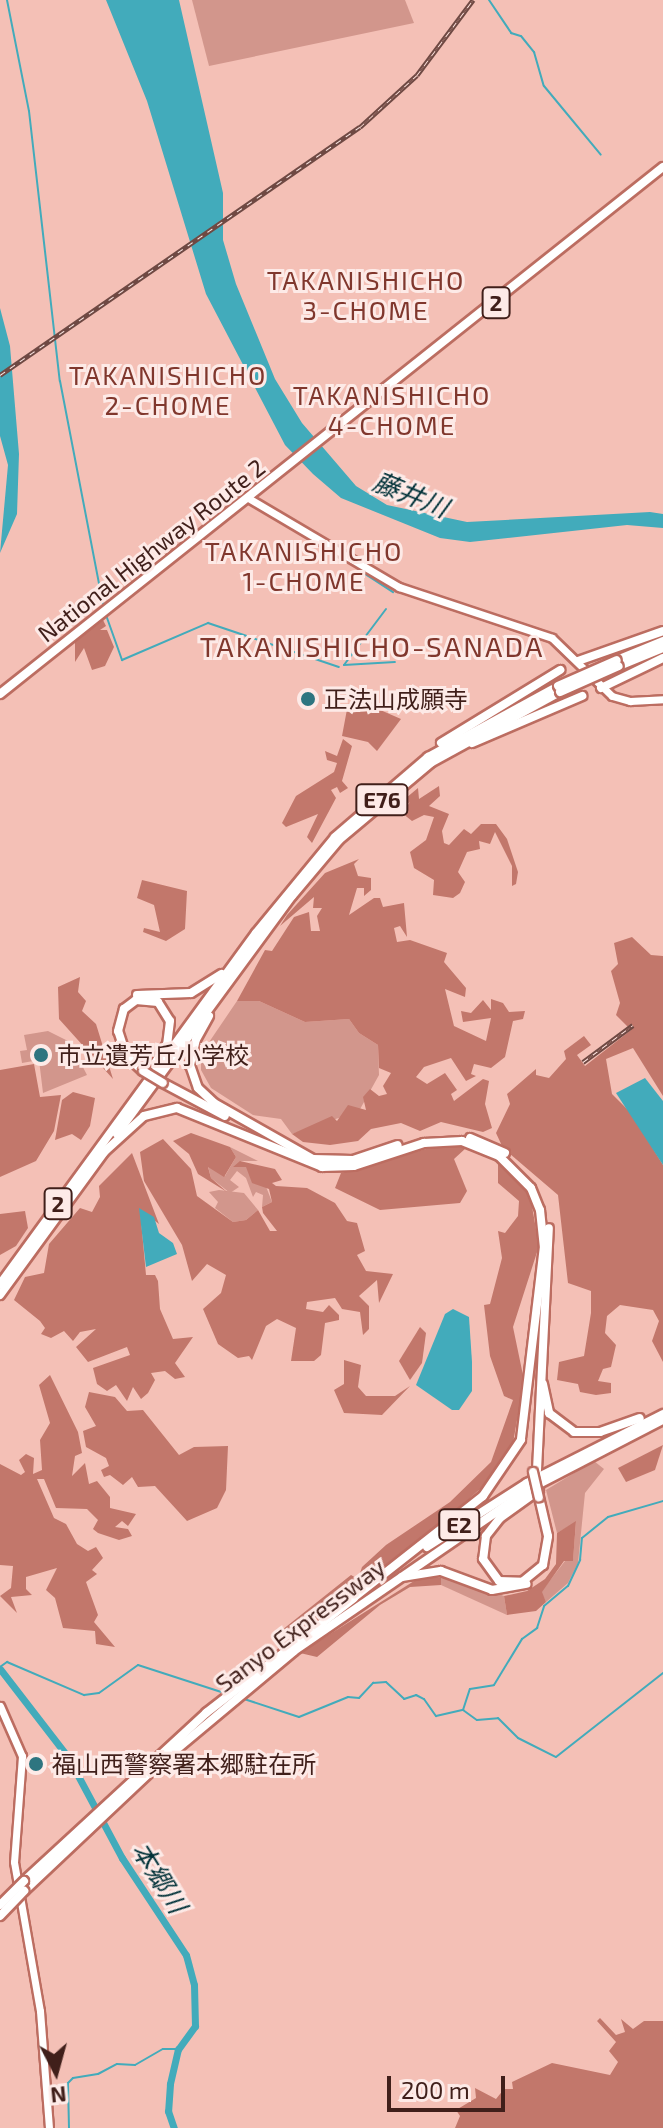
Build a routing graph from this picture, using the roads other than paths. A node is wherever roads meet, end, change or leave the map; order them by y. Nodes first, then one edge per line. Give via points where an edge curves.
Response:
1 (663, 167) edge
2 (250, 499) junction
3 (663, 631) edge
4 (663, 641) edge
5 (663, 648) edge
6 (663, 658) edge
7 (578, 661) junction
8 (618, 663) junction
9 (560, 670) dead end
10 (601, 688) junction
11 (559, 689) junction
12 (0, 694) edge
13 (582, 696) dead end
14 (663, 699) edge
15 (391, 785) junction
16 (381, 801) junction
17 (256, 933) junction
18 (246, 958) junction
19 (152, 1079) junction
20 (117, 1124) junction
21 (281, 1152) junction
22 (103, 1153) junction
23 (302, 1156) junction
24 (33, 1250) junction
25 (0, 1284) edge
26 (0, 1295) edge
27 (0, 1304) edge
28 (533, 1359) junction
29 (543, 1360) junction
30 (663, 1412) edge
31 (663, 1420) edge
32 (648, 1421) junction
33 (628, 1436) junction
34 (535, 1471) junction
35 (541, 1496) junction
36 (384, 1585) junction
37 (351, 1600) junction
38 (289, 1650) junction
39 (0, 1706) edge
40 (82, 1830) junction
41 (0, 1905) edge
42 (0, 1916) edge
43 (49, 2128) edge

1 - 2 highway, National Highway Route 2 / 2
2 - 7 main road via 377,576 541,632
2 - 12 highway, National Highway Route 2 / 2
3 - 7 highway
4 - 8 highway, E76
5 - 8 highway, E76
6 - 10 highway
7 - 10 main road
8 - 11 highway, E76, bridge
9 - 15 highway via 452,735
10 - 14 main road via 630,701
11 - 15 highway, E76 via 469,732
11 - 16 highway, E76 via 471,738
13 - 16 highway via 474,742
15 - 17 highway, E76 via 326,847
16 - 18 highway, E76 via 320,862
17 - 19 highway, E76
17 - 19 highway via 203,989 142,994 123,1003 114,1022 116,1045
18 - 19 highway, E76
18 - 23 highway via 196,1039 192,1075 214,1103
19 - 20 highway, 2
19 - 20 highway via 121,1046 118,1022 129,1004 152,999 167,1013 170,1035
19 - 21 highway
19 - 22 highway, 2
19 - 23 highway
20 - 25 highway, 2
21 - 22 highway via 177,1108 144,1116
21 - 28 highway via 312,1165 343,1167 446,1140 472,1144 507,1161 531,1188 543,1221
22 - 24 highway, 2
23 - 29 highway via 343,1162 446,1135 484,1142 510,1157 535,1185 548,1221
24 - 26 highway, 2
24 - 27 highway
28 - 34 highway
28 - 37 highway via 521,1440 498,1479
29 - 32 highway via 545,1403 563,1428 593,1433
29 - 34 highway
30 - 32 highway
31 - 32 highway, Sanyo Expressway / E2
32 - 33 highway, Sanyo Expressway / E2
32 - 37 highway, Sanyo Expressway / E2 via 527,1483
33 - 35 highway via 500,1518 486,1536 482,1553 499,1581 522,1582 543,1565 548,1536
33 - 36 highway, Sanyo Expressway / E2 via 531,1488
34 - 35 highway, bridge
35 - 36 highway via 551,1550 543,1570 527,1584 492,1590 431,1570
36 - 38 highway, Sanyo Expressway / E2
37 - 38 highway, Sanyo Expressway / E2
38 - 40 highway, Sanyo Expressway / E2
39 - 43 main road via 22,1756 14,1862 40,2011
40 - 41 highway, Sanyo Expressway / E2, bridge
40 - 42 highway, Sanyo Expressway / E2, bridge

